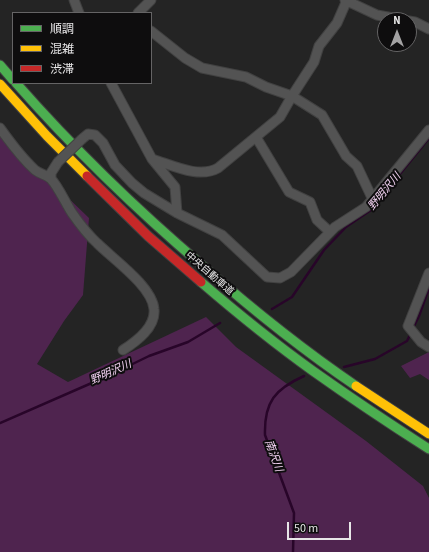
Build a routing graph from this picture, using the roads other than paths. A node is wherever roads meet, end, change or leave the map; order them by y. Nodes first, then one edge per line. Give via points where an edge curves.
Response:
1 (74, 0) edge
2 (152, 0) edge
3 (346, 0) edge
4 (79, 12) edge
5 (139, 12) edge
6 (377, 15) edge
7 (417, 24) edge
8 (429, 28) edge
9 (152, 32) edge
10 (0, 65) edge
11 (12, 79) edge
12 (0, 84) edge
13 (17, 84) edge
14 (112, 84) edge
15 (292, 96) junction
16 (0, 128) edge
17 (429, 130) edge
18 (256, 137) junction
19 (152, 159) junction
20 (51, 179) junction
21 (373, 200) junction
22 (178, 213) junction
23 (330, 232) junction
24 (429, 273) edge
25 (429, 347) edge
26 (123, 350) dead end
27 (429, 434) edge
28 (429, 449) edge

1 - 4 street
2 - 5 street
3 - 6 street
3 - 15 street via 337,23 319,46 314,62
7 - 8 street
9 - 15 street via 202,68 246,77
10 - 11 highway
12 - 28 highway, 中央自動車道 via 40,130 93,183 188,271 304,364
13 - 27 highway, 中央自動車道 via 102,175 210,273 332,369
14 - 19 street
15 - 18 street via 280,117
15 - 21 street via 322,116 346,156 357,166
16 - 20 street via 36,171
17 - 21 street
18 - 19 street via 211,172 184,169
18 - 23 street via 290,192 310,202 317,220
19 - 22 street via 176,187
20 - 22 street, bridge via 51,173 58,162 88,134 95,135 104,143 115,164 132,183
20 - 26 street via 72,214 95,242 140,283 154,307 154,318 150,326
21 - 23 street
22 - 23 street via 222,235 267,277 280,278 290,272
24 - 25 street via 408,326 420,342

